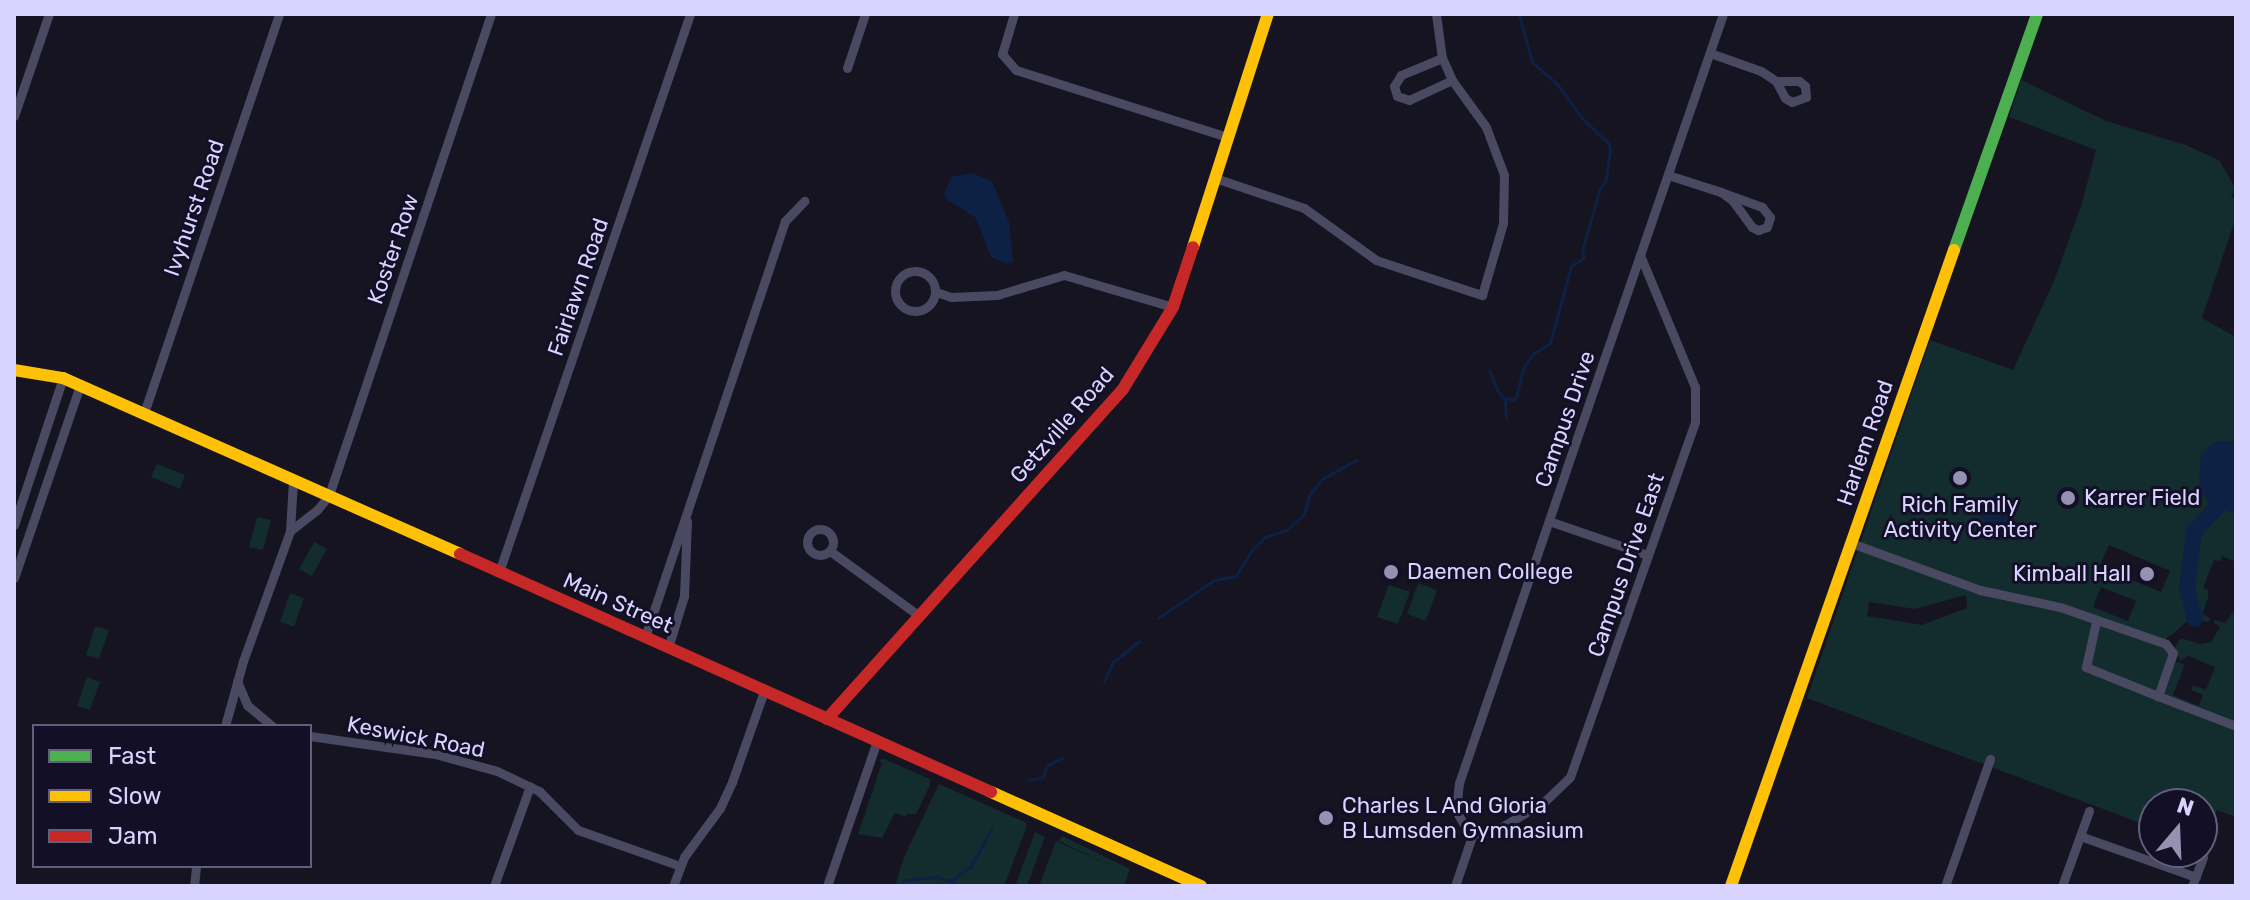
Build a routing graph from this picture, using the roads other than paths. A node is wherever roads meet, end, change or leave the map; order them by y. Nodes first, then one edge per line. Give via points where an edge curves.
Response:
1 (49, 14) edge
2 (279, 14) edge
3 (491, 14) edge
4 (690, 14) edge
5 (865, 14) edge
6 (1014, 14) edge
7 (1268, 14) edge
8 (1436, 14) edge
9 (1723, 14) edge
10 (2037, 14) edge
11 (1710, 53) junction
12 (1442, 58) junction
13 (847, 68) dead end
14 (1452, 80) junction
15 (1776, 81) dead end
16 (14, 116) edge
17 (1227, 137) junction
18 (1668, 175) junction
19 (1215, 178) junction
20 (1721, 192) junction
21 (804, 201) dead end
22 (1640, 255) junction
23 (936, 292) junction
24 (1173, 307) junction
25 (14, 370) edge
26 (63, 378) junction
27 (80, 385) junction
28 (144, 413) junction
29 (293, 481) junction
30 (29, 482) junction
31 (45, 488) junction
32 (329, 495) junction
33 (688, 506) junction
34 (1549, 521) junction
35 (14, 525) edge
36 (290, 531) junction
37 (1851, 543) junction
38 (830, 551) dead end
39 (1648, 555) junction
40 (499, 572) junction
41 (14, 578) edge
42 (918, 615) junction
43 (2096, 622) junction
44 (645, 637) junction
45 (668, 648) junction
46 (237, 681) junction
47 (764, 691) junction
48 (2158, 696) junction
49 (827, 719) junction
50 (226, 724) edge
51 (264, 724) edge
52 (2236, 726) edge
53 (312, 736) edge
54 (877, 741) junction
55 (1990, 759) dead end
56 (530, 786) junction
57 (2089, 811) dead end
58 (1473, 833) junction
59 (2080, 836) junction
60 (680, 866) junction
61 (2194, 881) edge
62 (494, 886) edge
63 (673, 886) edge
64 (827, 886) edge
65 (1201, 886) edge
66 (1455, 886) edge
67 (1731, 886) edge
68 (1945, 886) edge
69 (2062, 886) edge

1 - 16 street
2 - 28 street, Ivyhurst Road
3 - 32 street, Koster Row
4 - 40 street, Fairlawn Road
5 - 13 street
6 - 17 street via 1002,54 1016,70
7 - 17 main road, Getzville Road
8 - 12 street
9 - 11 street, Campus Drive
10 - 37 main road, Harlem Road
11 - 15 street
11 - 18 street, Campus Drive
12 - 14 street
12 - 14 street via 1401,75 1394,86 1397,96 1409,100
14 - 19 street via 1486,127 1504,175 1503,223 1482,295 1376,260 1304,208
17 - 19 main road, Getzville Road
18 - 20 street
18 - 22 street, Campus Drive
19 - 24 main road, Getzville Road
20 - 20 street via 1752,227 1767,227 1770,217 1762,207
21 - 33 street via 785,221
22 - 34 street, Campus Drive
22 - 39 street, Campus Drive East via 1697,399 1695,422
23 - 23 street via 932,279 920,271 907,273 895,289 898,302 914,312 927,308
23 - 24 street via 951,297 997,295 1064,275
24 - 42 main road, Getzville Road via 1123,389
25 - 26 main road, Main Street
26 - 27 main road, Main Street
26 - 30 street
27 - 28 main road, Main Street
27 - 31 street
28 - 29 main road, Main Street
29 - 32 main road, Main Street
29 - 36 street
30 - 31 street
30 - 35 street
31 - 41 street
32 - 36 street
32 - 40 main road, Main Street
33 - 44 street
33 - 45 street via 684,596
34 - 39 street
34 - 58 street, Campus Drive via 1456,792 1456,811
36 - 46 street
37 - 43 street via 1980,590 2060,607
37 - 67 main road, Harlem Road
38 - 42 street
39 - 58 street, Campus Drive East via 1570,777 1510,824
40 - 44 main road, Main Street
42 - 49 main road, Getzville Road
43 - 48 street via 2086,667
43 - 48 street via 2171,648
44 - 45 main road, Main Street
45 - 47 main road, Main Street
46 - 50 street
46 - 51 street via 247,705
47 - 49 main road, Main Street
47 - 60 street via 720,808
48 - 52 street
49 - 54 main road, Main Street
53 - 56 street, Keswick Road via 450,757
54 - 64 street
54 - 65 main road, Main Street
55 - 68 street
56 - 60 street, Keswick Road via 578,830
56 - 62 street
57 - 59 street
58 - 66 street
59 - 61 street
59 - 69 street
60 - 63 street

